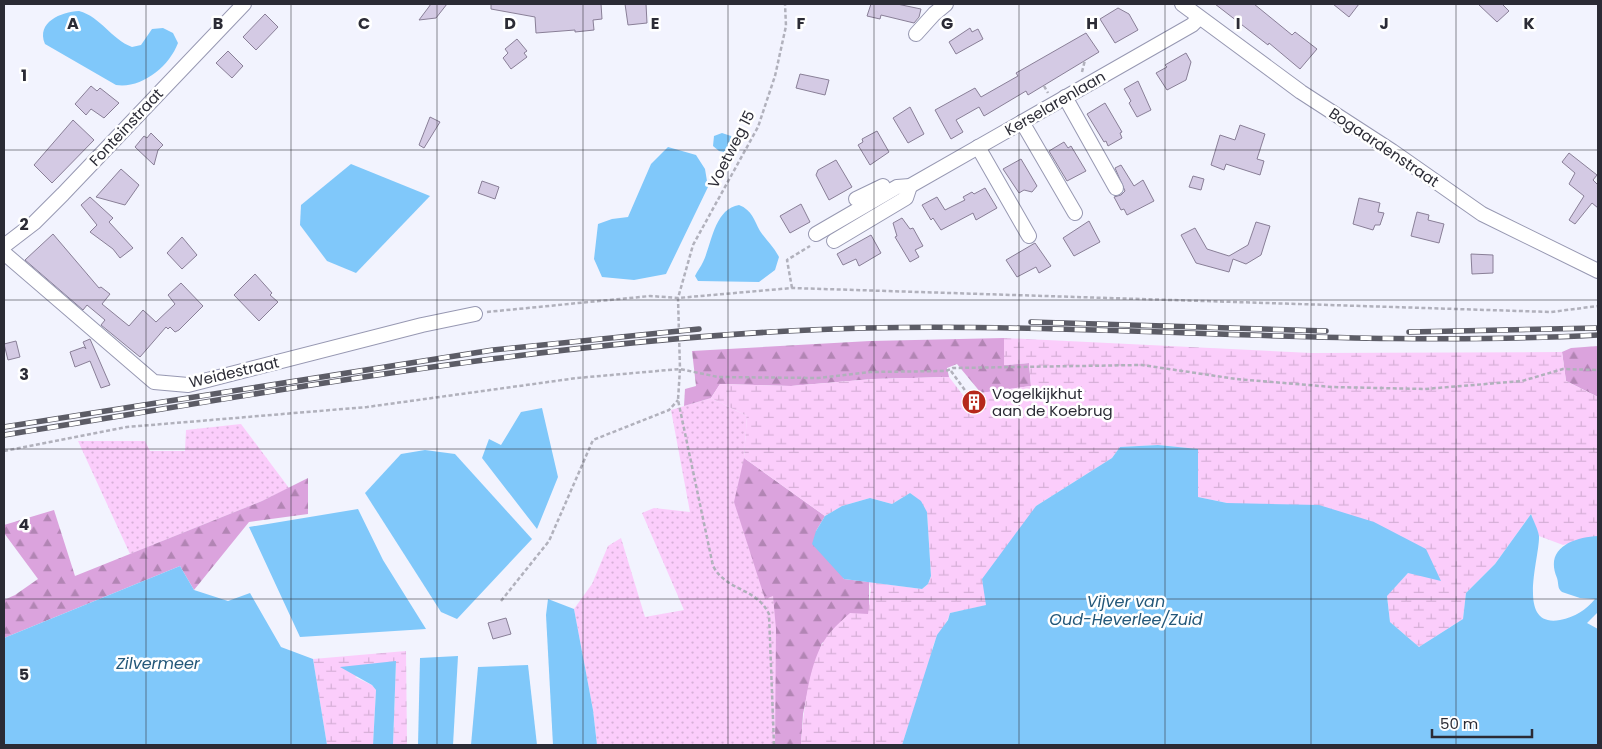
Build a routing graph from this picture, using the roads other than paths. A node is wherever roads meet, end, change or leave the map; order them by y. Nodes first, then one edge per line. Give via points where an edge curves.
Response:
1 (244, 4) edge
2 (946, 4) edge
3 (1182, 4) edge
4 (1199, 18) junction
5 (916, 34) dead end
6 (1065, 97) junction
7 (1022, 122) junction
8 (978, 147) junction
9 (903, 186) junction
10 (1116, 188) dead end
11 (856, 199) dead end
12 (1075, 213) dead end
13 (816, 234) dead end
14 (1029, 236) dead end
15 (834, 241) dead end
16 (4, 246) edge
17 (4, 253) edge
18 (1598, 271) edge
19 (475, 314) road end

1 - 16 street, Fonteinstraat via 63,194 34,223
2 - 5 street
3 - 4 street, Bogaardenstraat
4 - 6 street, Kerselarenlaan
4 - 18 street, Bogaardenstraat via 1300,92 1482,214
6 - 7 street, Kerselarenlaan
6 - 10 street
7 - 8 street, Kerselarenlaan
7 - 12 street
8 - 9 street, Kerselarenlaan
8 - 14 street
9 - 11 street via 888,183
9 - 13 street, Kerselarenlaan
9 - 15 street via 906,198
17 - 19 street, Weidestraat via 154,382 188,385

